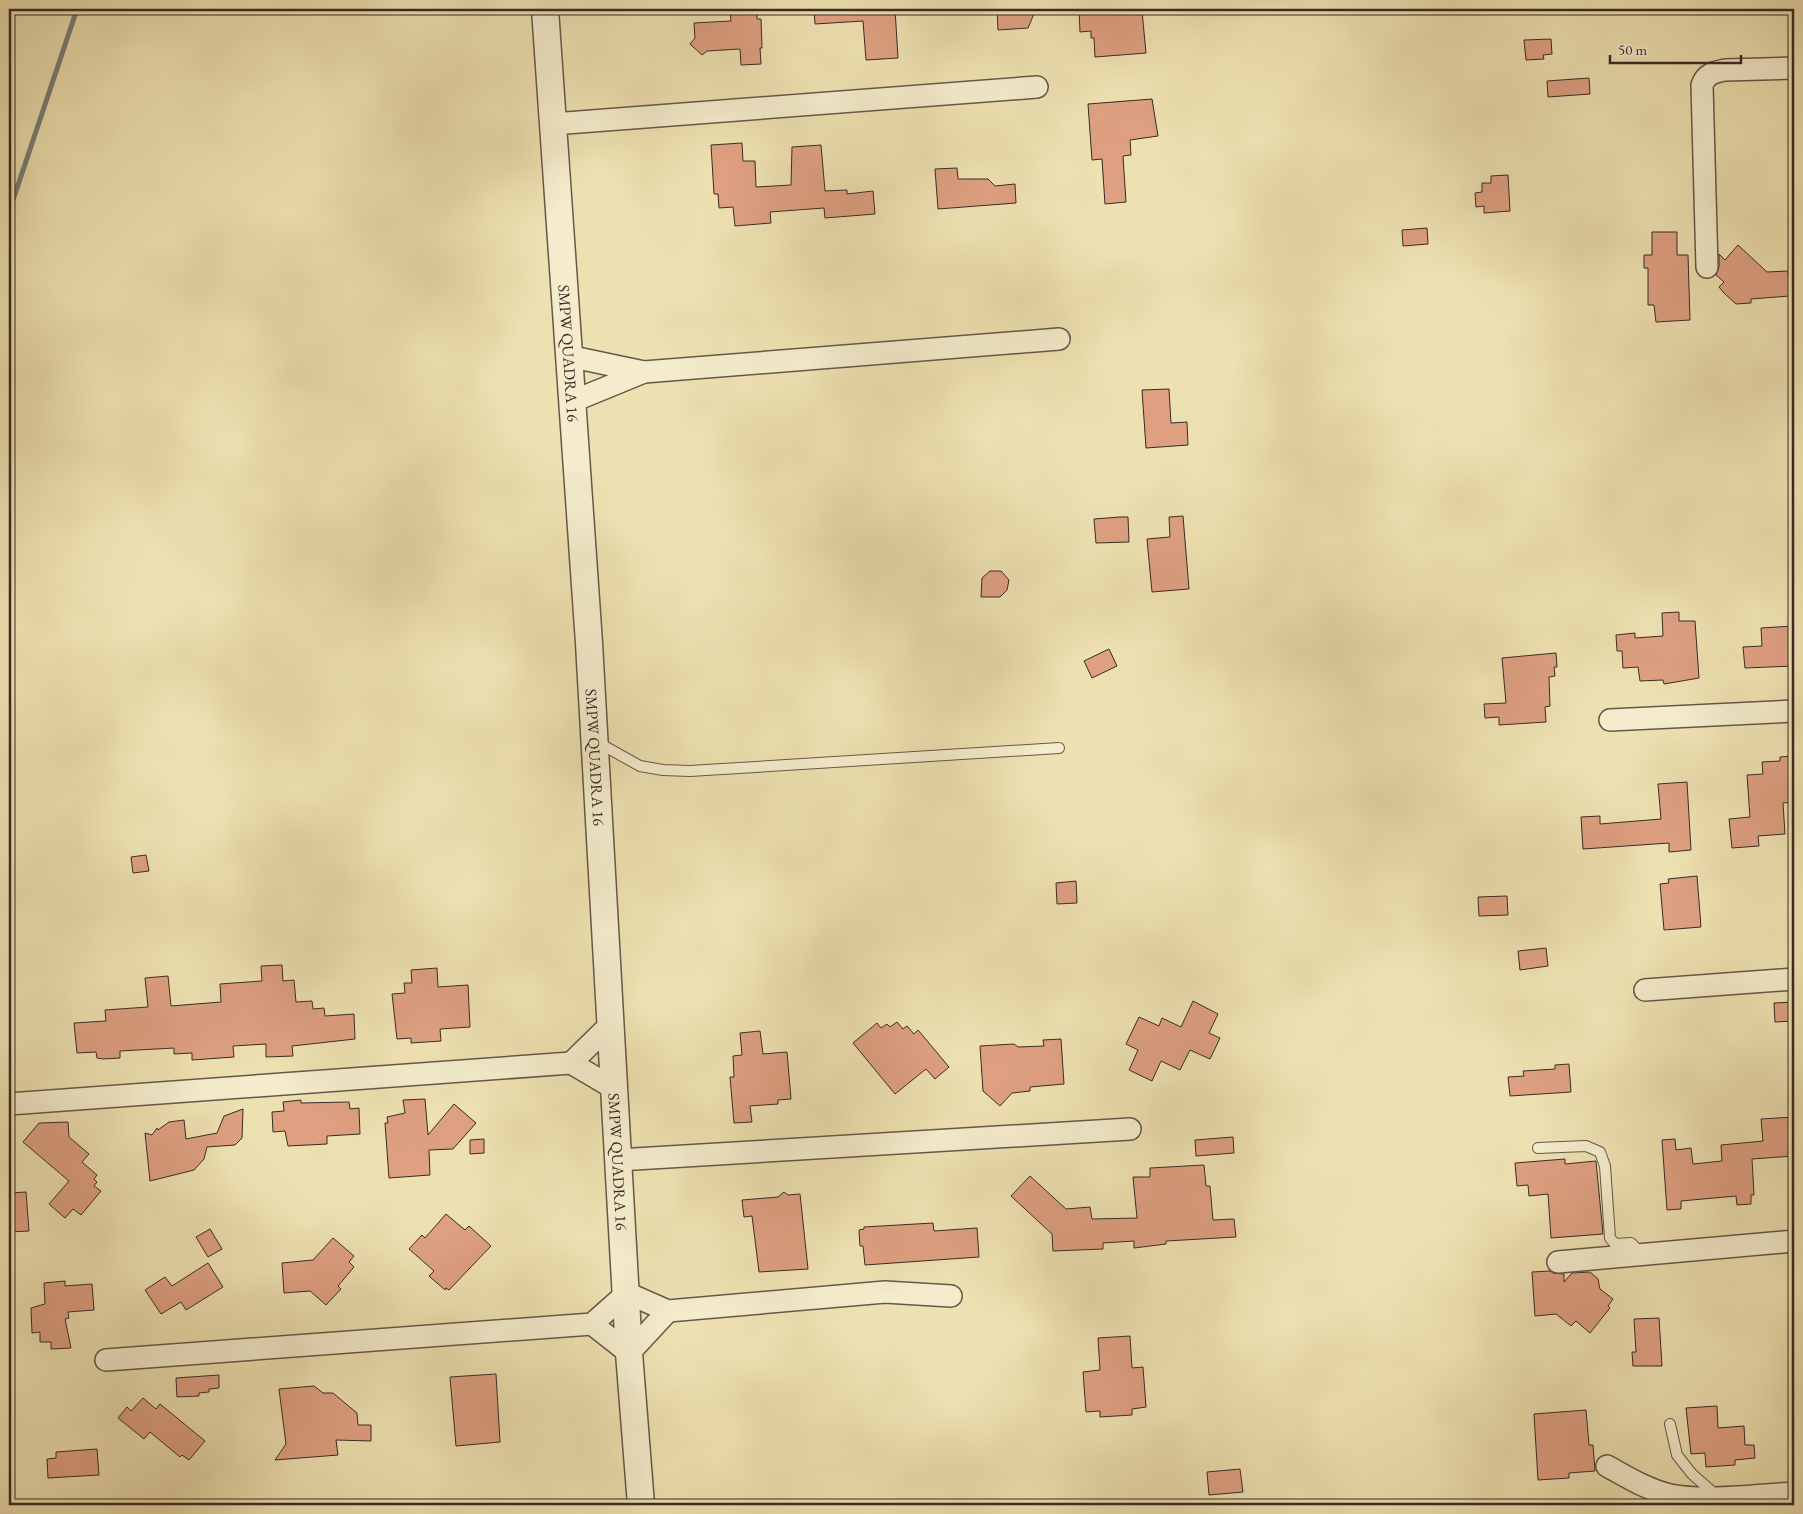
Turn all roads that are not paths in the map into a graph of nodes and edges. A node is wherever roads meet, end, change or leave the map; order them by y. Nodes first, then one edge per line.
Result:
1 (545, 9) edge
2 (1794, 68) edge
3 (1037, 87) dead end
4 (553, 124) junction
5 (1706, 267) dead end
6 (1059, 340) dead end
7 (568, 356) junction
8 (644, 372) junction
9 (572, 402) junction
10 (1794, 711) edge
11 (1610, 720) dead end
12 (594, 740) junction
13 (1059, 748) dead end
14 (1794, 979) edge
15 (1645, 990) dead end
16 (611, 1024) junction
17 (571, 1063) junction
18 (614, 1089) junction
19 (9, 1104) edge
20 (1130, 1129) dead end
21 (1538, 1148) dead end
22 (618, 1160) junction
23 (1794, 1242) edge
24 (1639, 1254) junction
25 (1558, 1262) dead end
26 (627, 1293) junction
27 (952, 1296) dead end
28 (668, 1311) junction
29 (592, 1324) junction
30 (629, 1353) junction
31 (106, 1360) dead end
32 (1670, 1424) dead end
33 (1607, 1466) dead end
34 (1794, 1493) edge
35 (1717, 1497) junction
36 (641, 1505) edge

1 - 4 street, SMPW QUADRA 16
2 - 5 street
3 - 4 street
4 - 7 street, SMPW QUADRA 16
6 - 8 street
7 - 8 street
7 - 9 street, SMPW QUADRA 16
8 - 9 street
9 - 12 street, SMPW QUADRA 16
10 - 11 street
12 - 13 lane
12 - 16 street, SMPW QUADRA 16
14 - 15 street
16 - 17 street
16 - 18 street, SMPW QUADRA 16
17 - 18 street
17 - 19 street
18 - 22 street, SMPW QUADRA 16
20 - 22 street
21 - 24 lane
22 - 26 street, SMPW QUADRA 16
23 - 24 street
24 - 25 street
26 - 28 street
26 - 29 street
26 - 30 street, SMPW QUADRA 16
27 - 28 street
28 - 30 street
29 - 30 street
29 - 31 street
30 - 36 street, SMPW QUADRA 16
32 - 35 lane
33 - 35 street
34 - 35 street

